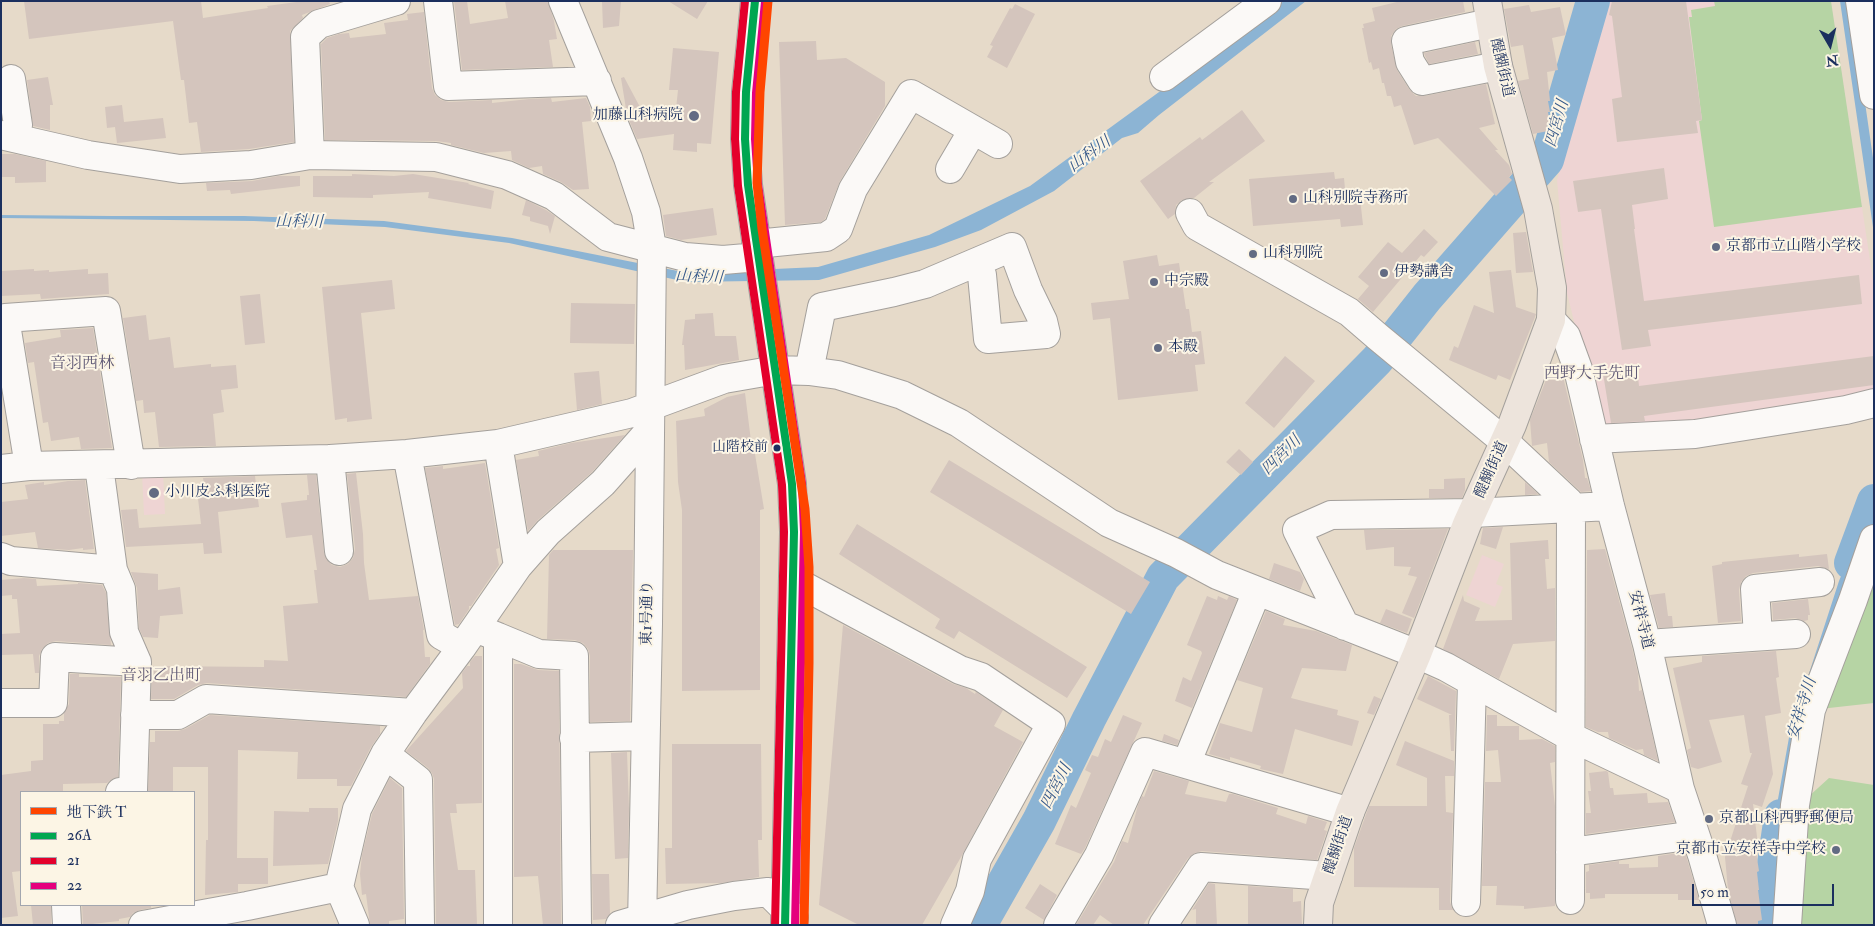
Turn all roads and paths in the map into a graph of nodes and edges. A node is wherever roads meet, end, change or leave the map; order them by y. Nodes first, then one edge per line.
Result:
1 (396, 1) edge
2 (438, 1) edge
3 (562, 1) edge
4 (755, 1) edge
5 (1267, 1) edge
6 (1860, 1) edge
7 (1489, 12) edge
8 (1498, 66) junction
9 (1164, 77) dead end
10 (11, 79) dead end
11 (597, 82) junction
12 (1874, 95) edge
13 (973, 130) junction
14 (8, 136) edge
15 (998, 144) dead end
16 (310, 155) junction
17 (950, 169) dead end
18 (1190, 213) dead end
19 (652, 252) junction
20 (758, 255) junction
21 (977, 262) junction
22 (1551, 320) junction
23 (776, 370) junction
24 (809, 371) junction
25 (1874, 403) edge
26 (649, 418) junction
27 (1594, 439) junction
28 (1504, 442) junction
29 (498, 444) junction
30 (407, 454) junction
31 (330, 459) junction
32 (131, 465) junction
33 (29, 466) junction
34 (99, 466) junction
35 (1, 469) edge
36 (1610, 506) junction
37 (1571, 507) junction
38 (1472, 513) junction
39 (1874, 539) edge
40 (339, 551) dead end
41 (1, 557) edge
42 (518, 566) junction
43 (113, 570) junction
44 (793, 580) junction
45 (1820, 582) dead end
46 (1257, 591) junction
47 (1345, 626) junction
48 (1796, 634) dead end
49 (1758, 636) junction
50 (478, 637) junction
51 (1647, 644) junction
52 (1417, 654) junction
53 (137, 662) junction
54 (1472, 682) junction
55 (1, 703) edge
56 (413, 713) junction
57 (135, 715) junction
58 (645, 736) junction
59 (1569, 736) junction
60 (574, 738) junction
61 (385, 754) junction
62 (1186, 764) junction
63 (1680, 789) junction
64 (133, 791) edge
65 (1350, 812) junction
66 (1695, 835) junction
67 (1570, 852) junction
68 (1328, 876) junction
69 (339, 887) junction
70 (1570, 900) dead end
71 (1466, 902) dead end
72 (66, 906) edge
73 (790, 920) edge
74 (635, 922) edge
75 (67, 925) edge
76 (143, 925) edge
77 (355, 925) edge
78 (420, 925) edge
79 (498, 925) edge
80 (577, 925) edge
81 (956, 925) edge
82 (1058, 925) edge
83 (1163, 925) edge
84 (1318, 925) edge
85 (1722, 925) edge
86 (1787, 925) edge

1 - 16 street
2 - 11 street
3 - 11 street, 東1号通り
4 - 20 street
5 - 9 street
6 - 12 street
7 - 8 main road, 醍醐街道
7 - 8 street
8 - 22 main road, 醍醐街道
10 - 14 street
11 - 19 street, 東1号通り
13 - 15 street
13 - 17 street
13 - 20 street
14 - 16 street
16 - 19 street
18 - 28 street
19 - 20 street
19 - 26 street, 東1号通り
20 - 23 street
21 - 21 street
21 - 24 street
22 - 27 street, 安祥寺道
22 - 28 main road, 醍醐街道
23 - 24 street
23 - 26 street
23 - 44 street
24 - 46 street
25 - 27 street
26 - 29 street
26 - 42 street
26 - 58 street, 東1号通り
27 - 36 street, 安祥寺道
28 - 37 street
28 - 38 main road, 醍醐街道
29 - 30 street
29 - 42 street
30 - 31 street
30 - 50 street
31 - 32 street
31 - 40 street
32 - 33 street
32 - 34 street
33 - 34 street
33 - 35 street
34 - 43 street
36 - 37 street
36 - 51 street, 安祥寺道
37 - 38 street
37 - 59 street
38 - 47 street
38 - 52 main road, 醍醐街道
39 - 86 street
41 - 43 street
42 - 50 street
43 - 53 street
44 - 73 street
44 - 81 street
45 - 49 street
46 - 47 street
46 - 62 street
47 - 52 street
48 - 49 street
49 - 51 street
50 - 56 street
50 - 60 street
50 - 79 street
51 - 63 street, 安祥寺道
52 - 54 street
52 - 65 main road, 醍醐街道
53 - 55 street
53 - 57 street
54 - 59 street
54 - 71 street
56 - 57 street
56 - 61 street
57 - 64 street
58 - 60 street
58 - 74 street, 東1号通り
59 - 63 street
59 - 67 street
60 - 80 street
61 - 69 street
61 - 78 street
62 - 65 street
62 - 82 street
63 - 66 street, 安祥寺道
65 - 68 main road, 醍醐街道
66 - 67 street
66 - 85 street, 安祥寺道
67 - 70 street
68 - 83 street
68 - 84 main road, 醍醐街道
69 - 76 street
69 - 77 street
72 - 75 street
73 - 74 street

